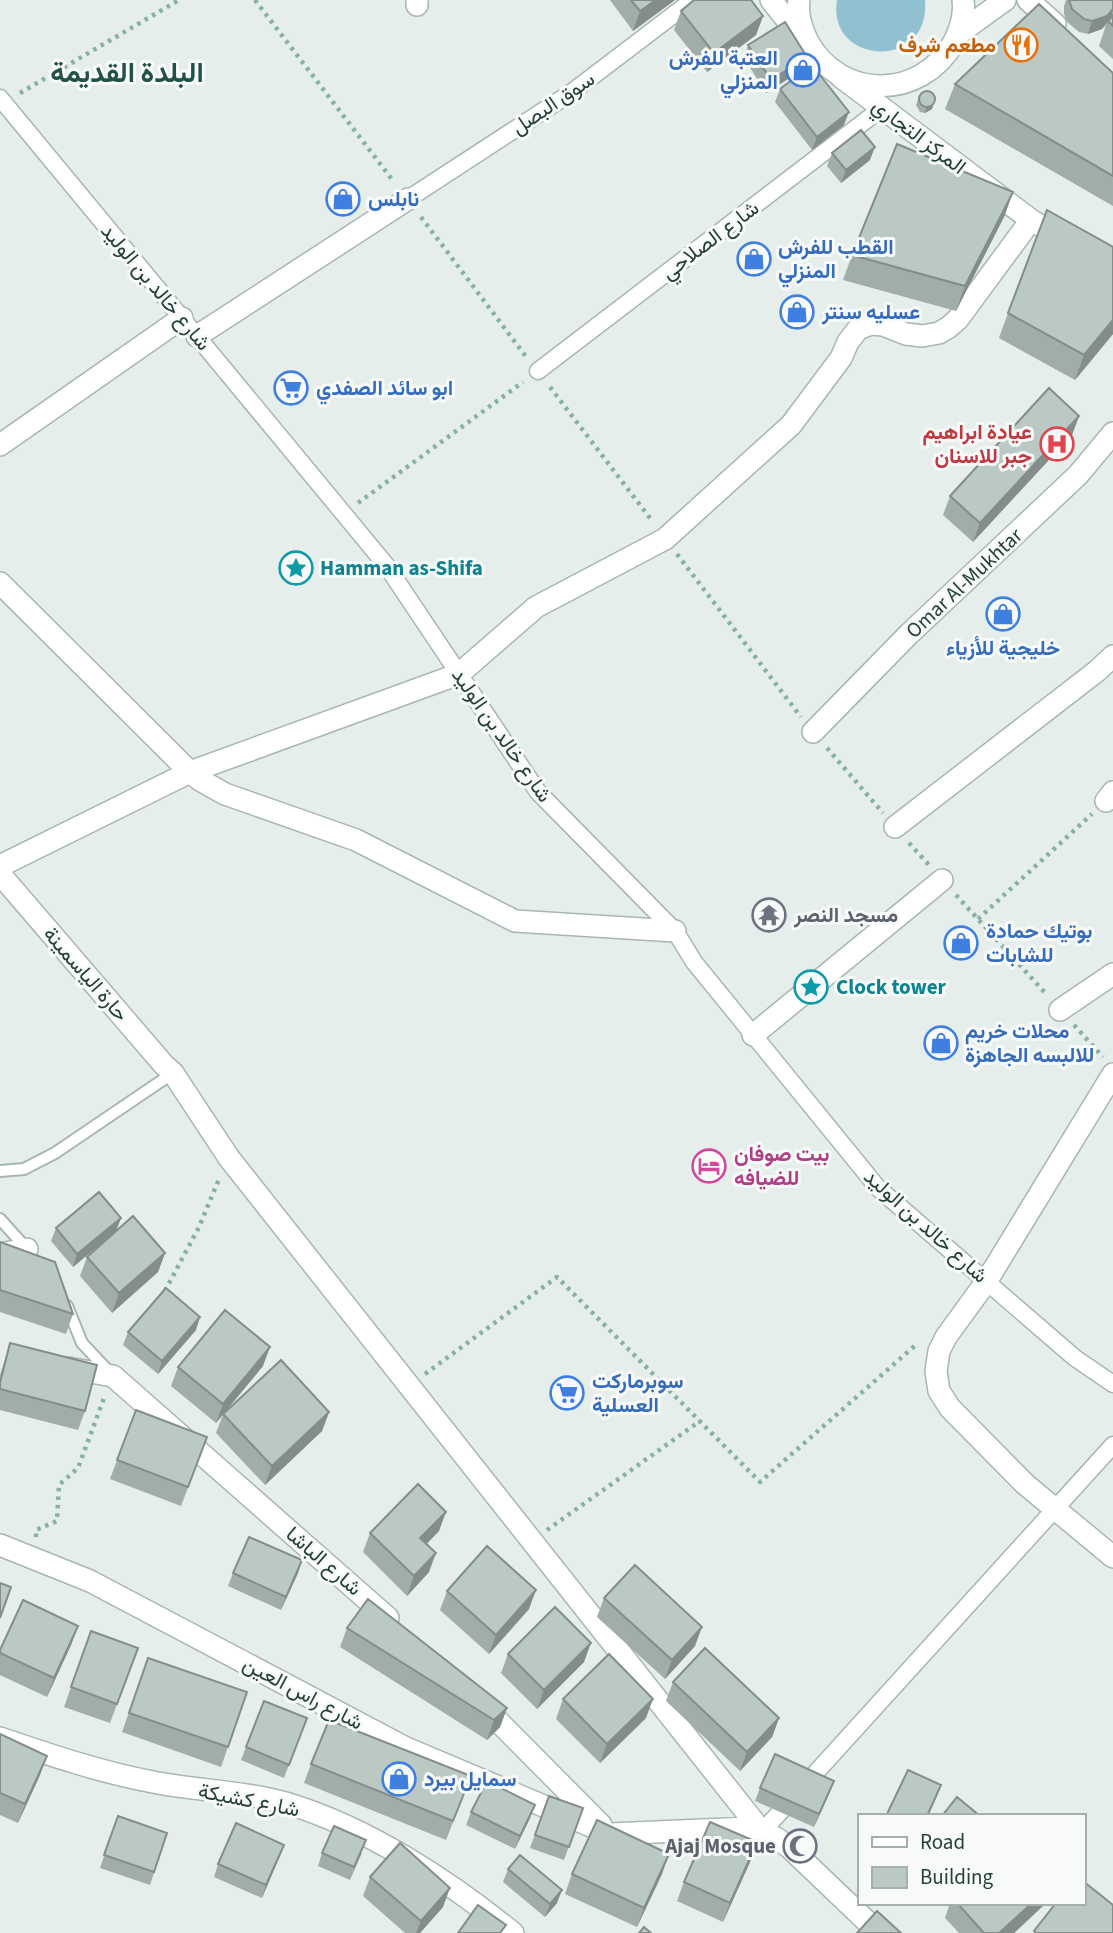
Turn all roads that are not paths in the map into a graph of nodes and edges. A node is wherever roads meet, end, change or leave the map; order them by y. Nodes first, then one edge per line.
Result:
1 (692, 0) edge
2 (771, 0) edge
3 (799, 0) edge
4 (963, 0) edge
5 (1004, 0) edge
6 (1028, 0) edge
7 (958, 34) junction
8 (1066, 34) edge
9 (816, 55) junction
10 (834, 72) junction
11 (2, 100) edge
12 (882, 108) junction
13 (408, 199) joint
14 (1031, 220) junction
15 (1066, 238) edge
16 (182, 318) junction
17 (197, 337) junction
18 (538, 371) road end
19 (1113, 433) edge
20 (0, 445) edge
21 (0, 583) edge
22 (1113, 656) edge
23 (459, 674) junction
24 (813, 732) dead end
25 (190, 772) junction
26 (895, 827) dead end
27 (0, 866) edge
28 (0, 874) edge
29 (942, 880) dead end
30 (675, 931) junction
31 (1113, 974) edge
32 (1060, 1010) dead end
33 (753, 1035) junction
34 (173, 1073) junction
35 (1113, 1074) edge
36 (0, 1171) edge
37 (0, 1219) edge
38 (31, 1253) joint
39 (0, 1254) edge
40 (986, 1282) junction
41 (62, 1292) edge
42 (50, 1365) edge
43 (113, 1376) junction
44 (1113, 1384) edge
45 (1113, 1445) edge
46 (1055, 1509) junction
47 (0, 1545) edge
48 (1113, 1557) edge
49 (403, 1630) edge
50 (463, 1687) edge
51 (0, 1738) edge
52 (762, 1832) junction
53 (610, 1833) junction
54 (513, 1933) edge
55 (879, 1933) edge

1 - 13 street, سوق البصل
2 - 9 street
3 - 9 street
4 - 7 street
5 - 7 street
6 - 8 street
7 - 10 street
9 - 10 street, المركز التجاري
10 - 12 street, المركز التجاري
11 - 16 street, شارع خالد بن الوليد
12 - 14 street, المركز التجاري
12 - 18 street, شارع الصلاحي
13 - 17 street
14 - 15 street, المركز التجاري
14 - 23 street
16 - 17 street, شارع خالد بن الوليد
16 - 20 street
17 - 23 street, شارع خالد بن الوليد
19 - 24 street, Omar Al-Mukhtar
21 - 25 street
22 - 26 street
23 - 25 street
23 - 30 street, شارع خالد بن الوليد
25 - 27 street
25 - 30 street
28 - 34 street, حارة الياسمينة
29 - 33 street
30 - 33 street, شارع خالد بن الوليد
31 - 32 street
33 - 40 street, شارع خالد بن الوليد
34 - 36 lane
34 - 52 street, حارة الياسمينة
35 - 40 street
37 - 38 lane
38 - 39 street
40 - 44 street, شارع خالد بن الوليد
40 - 46 street
41 - 43 lane
42 - 43 street
43 - 49 street, شارع الباشا
45 - 46 street
46 - 48 street
46 - 52 street
47 - 53 street, شارع راس العين
50 - 53 street
51 - 54 street, شارع كشيكة
52 - 53 street
52 - 55 street

